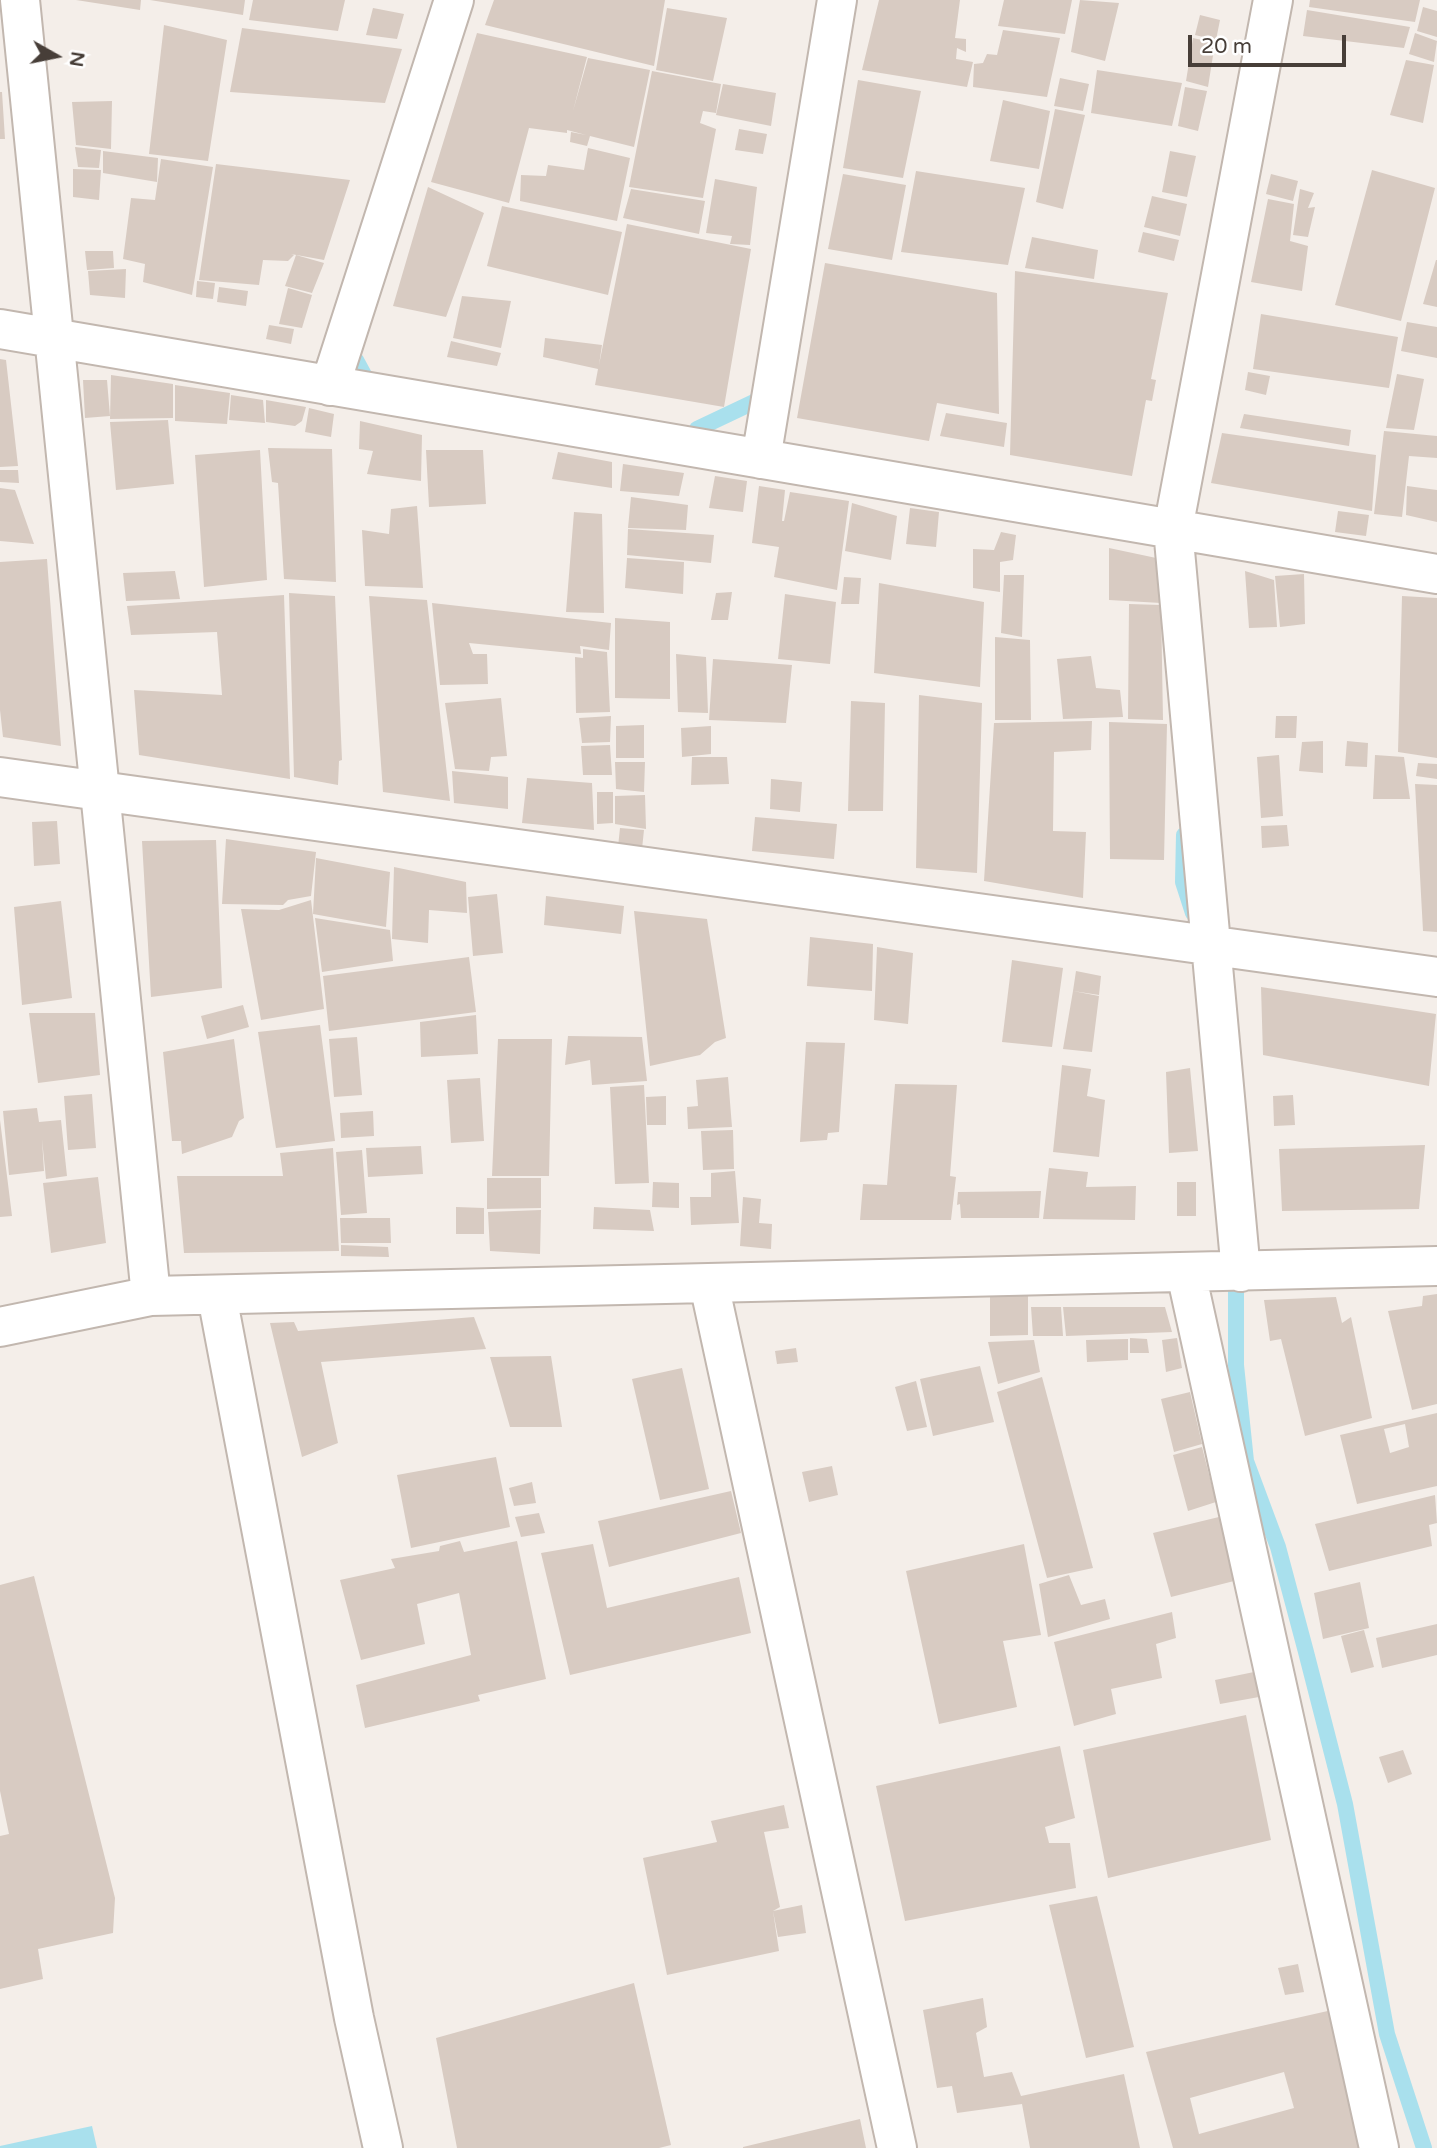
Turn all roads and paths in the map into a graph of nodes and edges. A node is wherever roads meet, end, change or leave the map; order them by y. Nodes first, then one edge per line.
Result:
1 (20, 0) edge
2 (454, 0) edge
3 (837, 0) edge
4 (1273, 0) edge
5 (0, 329) edge
6 (54, 338) junction
7 (330, 386) junction
8 (761, 459) junction
9 (1173, 529) junction
10 (1437, 574) edge
11 (0, 777) edge
12 (100, 790) junction
13 (1211, 946) junction
14 (1437, 977) edge
15 (1437, 1266) edge
16 (1241, 1272) junction
17 (1186, 1273) junction
18 (709, 1284) junction
19 (151, 1296) junction
20 (217, 1297) junction
21 (0, 1327) edge
22 (383, 2148) edge
23 (897, 2148) edge
24 (1379, 2148) edge

1 - 6 street
2 - 7 street
3 - 8 street
4 - 9 street
5 - 6 street
6 - 7 street
6 - 12 street
7 - 8 street
8 - 9 street
9 - 10 street
9 - 13 street
11 - 12 street
12 - 13 street
12 - 19 street
13 - 14 street
13 - 16 street
15 - 16 street
16 - 17 street
17 - 18 street
17 - 24 street
18 - 20 street
18 - 23 street
19 - 20 street
19 - 21 street
20 - 22 street

